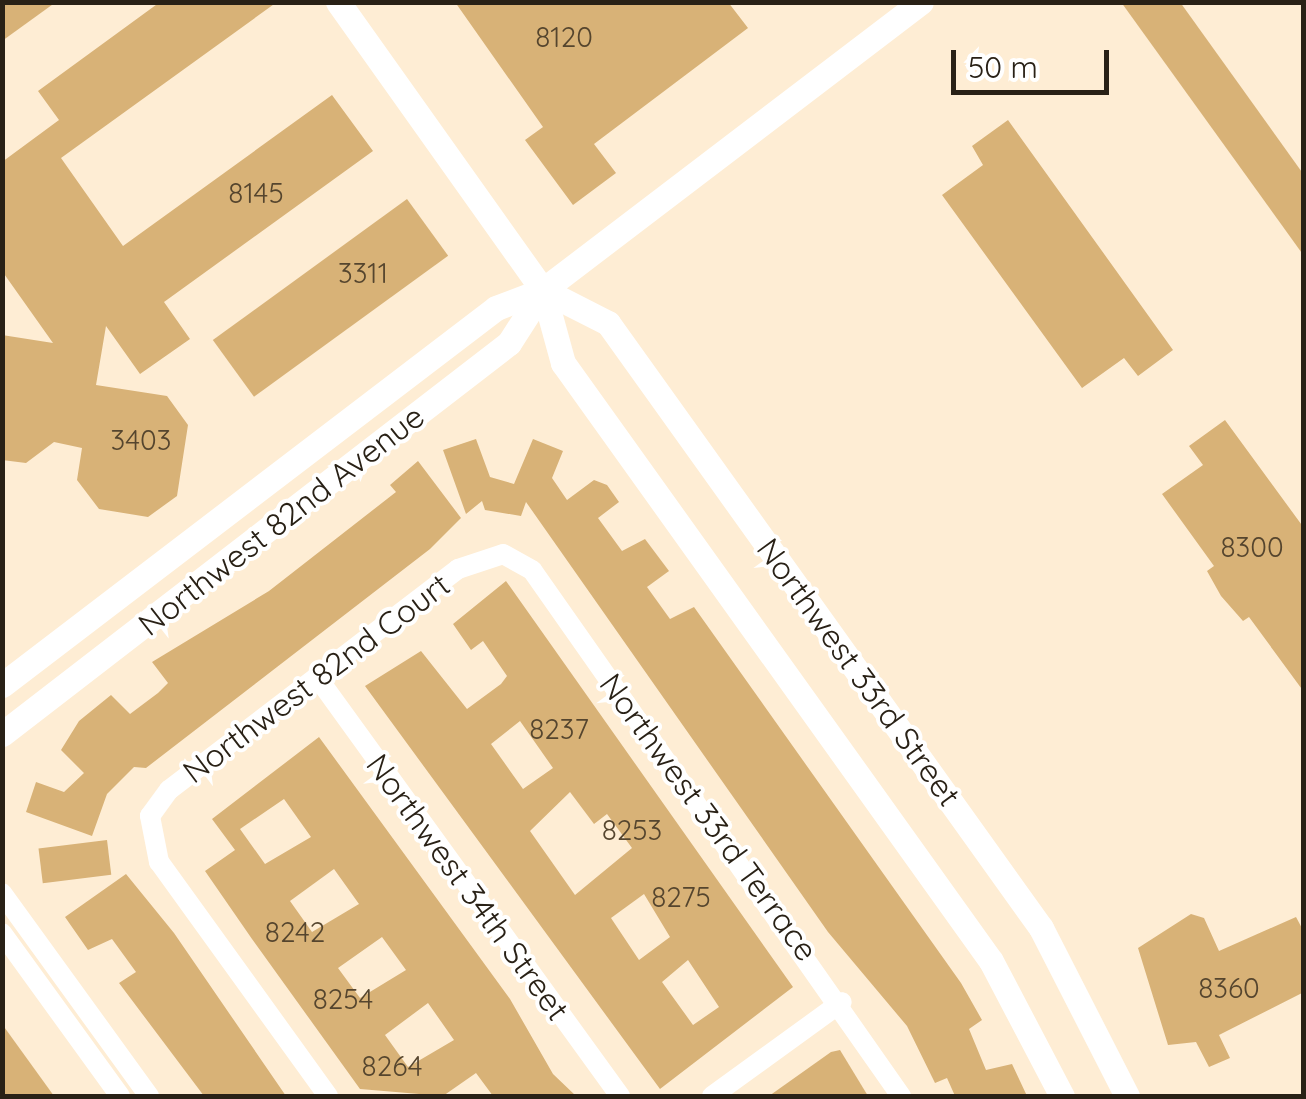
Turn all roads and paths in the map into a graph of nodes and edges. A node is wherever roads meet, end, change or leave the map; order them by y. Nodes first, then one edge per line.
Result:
1 (338, 2) edge
2 (921, 2) edge
3 (542, 290) junction
4 (250, 495) junction
5 (502, 554) joint
6 (222, 566) junction
7 (317, 677) junction
8 (2, 685) edge
9 (2, 734) edge
10 (2, 893) edge
11 (2, 933) edge
12 (842, 1002) junction
13 (100, 1028) junction
14 (80, 1042) junction
15 (120, 1096) edge
16 (149, 1096) edge
17 (328, 1096) edge
18 (620, 1096) edge
19 (712, 1096) edge
20 (901, 1096) edge
21 (1062, 1096) edge
22 (1127, 1096) edge

1 - 3 street, Northwest 33rd Street
2 - 3 street, Northwest 82nd Avenue
3 - 4 street, Northwest 82nd Avenue
3 - 6 street, Northwest 82nd Avenue
3 - 21 street, Northwest 33rd Street
3 - 22 street, Northwest 33rd Street
4 - 6 street
4 - 8 street, Northwest 82nd Avenue
5 - 7 street, Northwest 82nd Court
5 - 12 street, Northwest 33rd Terrace
6 - 9 street, Northwest 82nd Avenue
7 - 17 street, Northwest 82nd Court
7 - 18 street, Northwest 34th Street
10 - 13 street
11 - 14 street
12 - 19 street
12 - 20 street, Northwest 33rd Terrace
13 - 14 street
13 - 16 street
14 - 15 street

